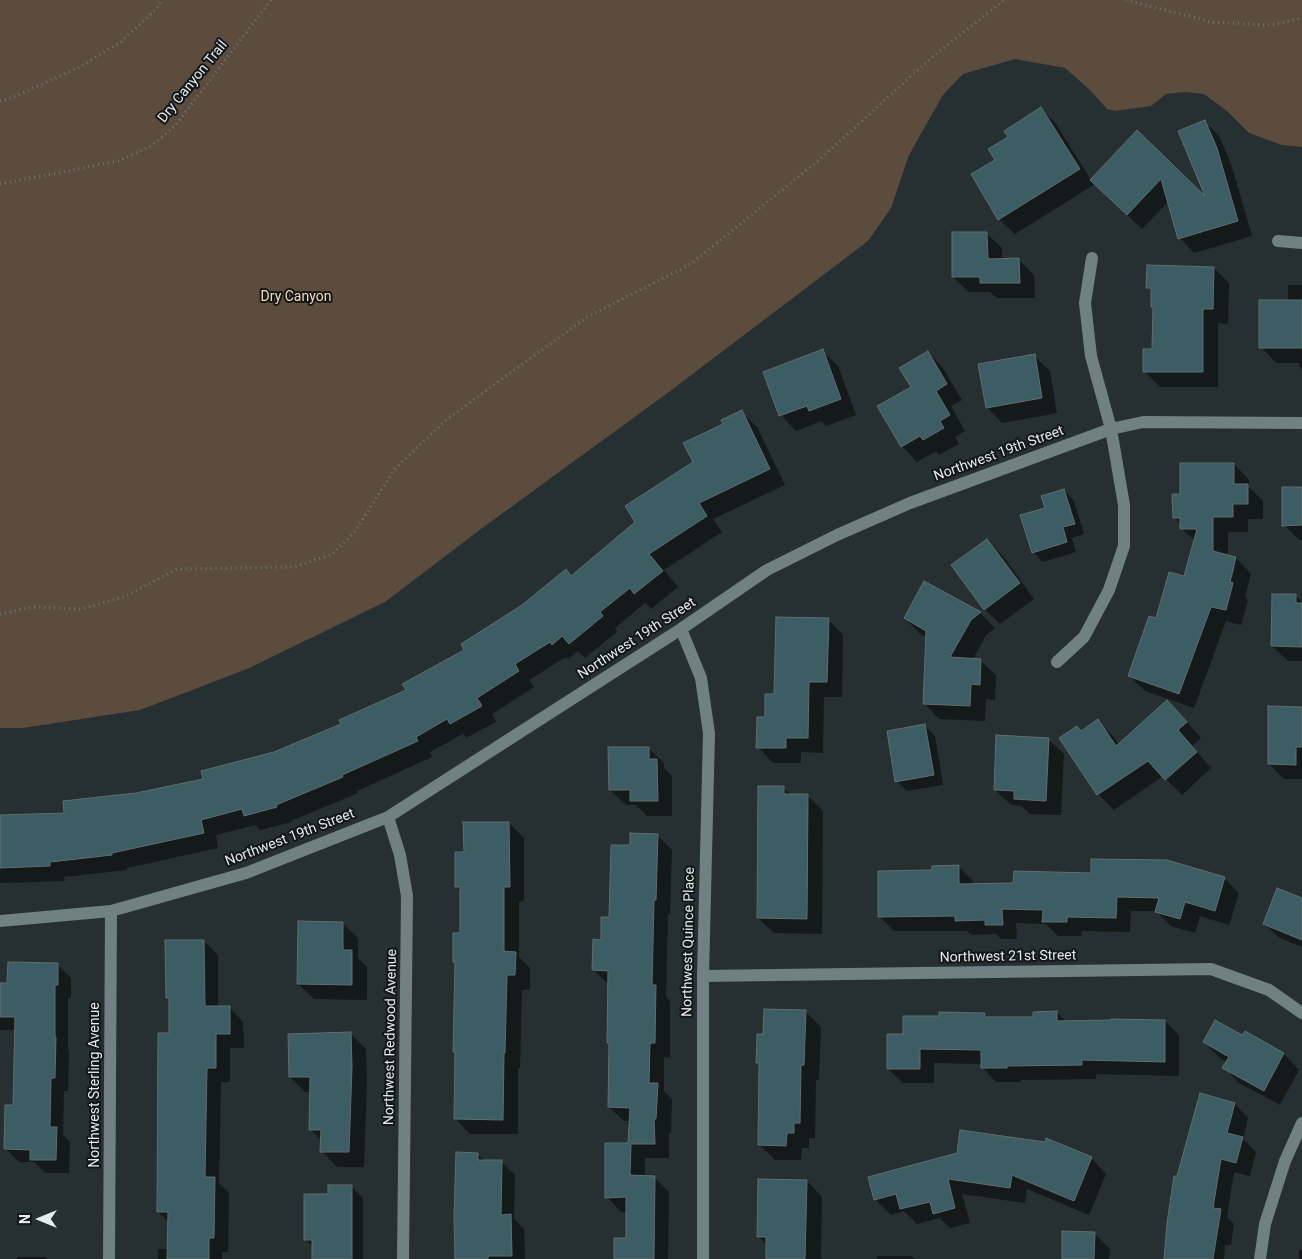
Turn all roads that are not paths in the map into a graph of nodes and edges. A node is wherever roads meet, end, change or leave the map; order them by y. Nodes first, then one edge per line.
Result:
1 (1278, 242) dead end
2 (1302, 243) edge
3 (1092, 258) dead end
4 (1302, 423) edge
5 (1111, 429) junction
6 (681, 629) junction
7 (1057, 662) dead end
8 (388, 817) junction
9 (111, 911) junction
10 (0, 922) edge
11 (703, 976) junction
12 (1302, 1012) edge
13 (1302, 1123) edge
14 (109, 1259) edge
15 (403, 1259) edge
16 (703, 1259) edge
17 (1260, 1259) edge

1 - 2 street
3 - 5 street
4 - 5 street, Northwest 19th Street
5 - 6 street, Northwest 19th Street
5 - 7 street
6 - 8 street, Northwest 19th Street
6 - 11 street, Northwest Quince Place
8 - 9 street, Northwest 19th Street
8 - 15 street, Northwest Redwood Avenue
9 - 10 street, Northwest 19th Street
9 - 14 street, Northwest Sterling Avenue
11 - 12 street, Northwest 21st Street
11 - 16 street, Northwest Quince Place
13 - 17 street

